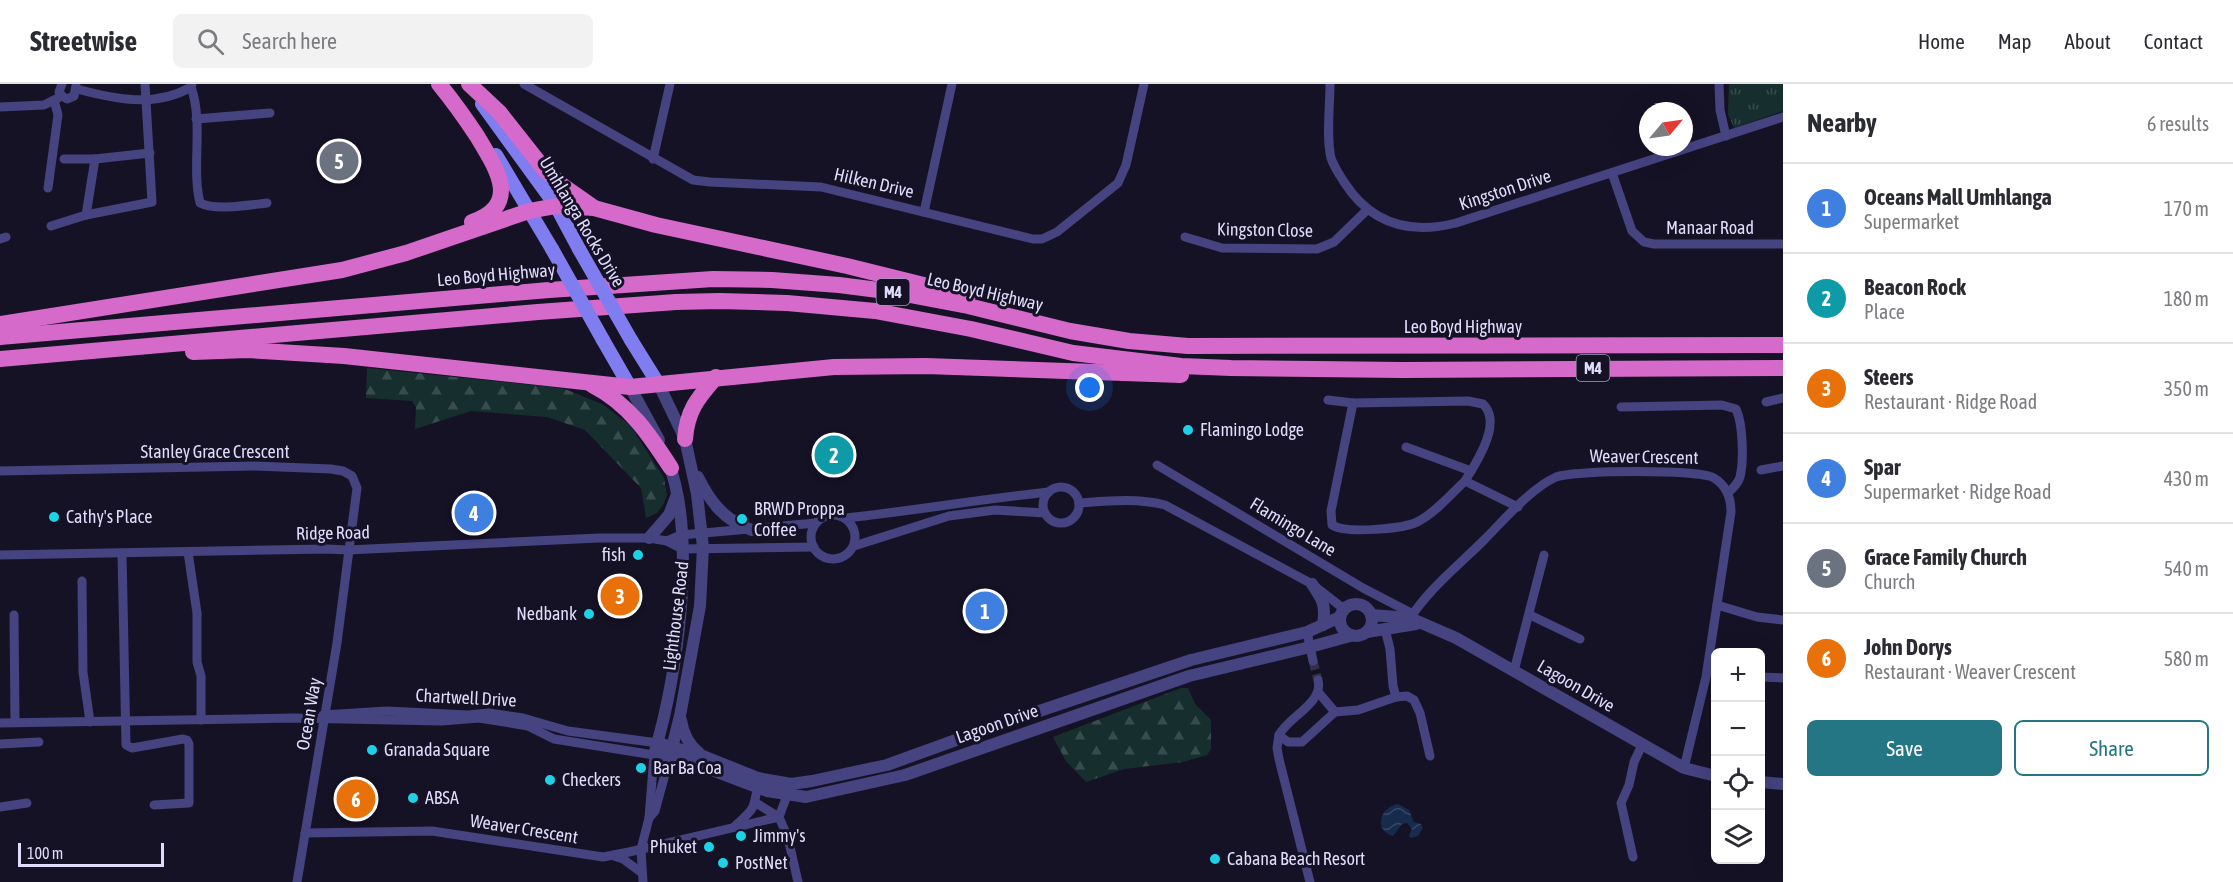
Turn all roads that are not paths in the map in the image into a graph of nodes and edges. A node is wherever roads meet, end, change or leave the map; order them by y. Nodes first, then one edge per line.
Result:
1 (62, 84) edge
2 (145, 84) edge
3 (441, 84) edge
4 (468, 84) edge
5 (524, 84) edge
6 (670, 84) edge
7 (952, 84) edge
8 (1144, 84) edge
9 (1330, 84) edge
10 (1719, 84) edge
11 (191, 86) edge
12 (76, 87) edge
13 (58, 98) junction
14 (146, 99) junction
15 (0, 107) edge
16 (270, 113) dead end
17 (1783, 117) edge
18 (196, 119) junction
19 (1726, 136) junction
20 (150, 153) junction
21 (64, 159) dead end
22 (95, 159) junction
23 (653, 159) junction
24 (1612, 173) junction
25 (48, 188) dead end
26 (267, 203) dead end
27 (556, 206) junction
28 (594, 208) junction
29 (1367, 210) junction
30 (529, 211) junction
31 (924, 212) junction
32 (86, 215) junction
33 (51, 226) dead end
34 (1185, 237) dead end
35 (1783, 244) edge
36 (342, 270) junction
37 (0, 324) edge
38 (0, 337) edge
39 (1783, 345) edge
40 (1255, 347) junction
41 (0, 360) edge
42 (1783, 368) edge
43 (1403, 370) junction
44 (716, 377) junction
45 (586, 382) junction
46 (659, 385) junction
47 (630, 387) junction
48 (1783, 398) edge
49 (1328, 400) dead end
50 (1766, 402) dead end
51 (1353, 403) junction
52 (1621, 407) dead end
53 (685, 439) junction
54 (1406, 447) dead end
55 (690, 463) junction
56 (1157, 465) dead end
57 (1783, 466) edge
58 (671, 468) junction
59 (1761, 470) dead end
60 (0, 471) edge
61 (1471, 471) junction
62 (1465, 481) junction
63 (677, 491) junction
64 (1049, 492) junction
65 (1728, 493) junction
66 (1079, 502) junction
67 (1518, 507) junction
68 (1045, 513) junction
69 (845, 518) junction
70 (816, 523) junction
71 (752, 530) junction
72 (701, 533) junction
73 (681, 535) junction
74 (649, 538) junction
75 (667, 541) junction
76 (854, 546) junction
77 (814, 547) junction
78 (703, 548) junction
79 (682, 549) junction
80 (348, 550) junction
81 (188, 552) junction
82 (122, 553) junction
83 (0, 555) edge
84 (1544, 555) dead end
85 (82, 581) dead end
86 (1312, 584) junction
87 (1717, 605) junction
88 (1342, 613) junction
89 (14, 615) dead end
90 (1371, 615) junction
91 (1530, 615) junction
92 (1412, 620) junction
93 (1783, 620) edge
94 (1323, 625) junction
95 (1385, 629) junction
96 (1307, 632) junction
97 (1367, 632) junction
98 (1350, 636) junction
99 (1580, 639) dead end
100 (1274, 640) junction
101 (1310, 647) junction
102 (1713, 648) edge
103 (1278, 655) junction
104 (1313, 661) tunnel mouth
105 (1514, 671) junction
106 (1711, 677) edge
107 (1765, 677) edge
108 (1783, 678) edge
109 (1318, 680) tunnel mouth
110 (1318, 692) junction
111 (1396, 697) junction
112 (1335, 712) junction
113 (680, 716) junction
114 (325, 717) junction
115 (201, 720) junction
116 (124, 721) junction
117 (15, 722) junction
118 (90, 722) junction
119 (0, 723) edge
120 (993, 727) junction
121 (1279, 735) junction
122 (39, 742) dead end
123 (998, 743) junction
124 (0, 744) edge
125 (1642, 745) junction
126 (656, 749) junction
127 (933, 749) junction
128 (672, 751) junction
129 (703, 756) junction
130 (1430, 756) dead end
131 (939, 763) junction
132 (1684, 768) junction
133 (850, 772) junction
134 (1711, 775) edge
135 (1765, 782) edge
136 (758, 783) junction
137 (1783, 784) edge
138 (854, 787) junction
139 (790, 790) junction
140 (27, 803) dead end
141 (756, 804) junction
142 (154, 805) dead end
143 (0, 807) edge
144 (779, 817) junction
145 (649, 818) junction
146 (735, 826) junction
147 (305, 832) junction
148 (641, 849) junction
149 (613, 855) junction
150 (1633, 857) dead end
151 (642, 879) edge
152 (297, 882) edge
153 (798, 882) edge
154 (1310, 882) edge

1 - 13 street
2 - 14 street
3 - 30 main road
3 - 36 highway
4 - 27 main road, Umhlanga Rocks Drive
4 - 28 highway
5 - 23 street, Hilken Drive
6 - 23 street
7 - 31 street
8 - 31 street, Hilken Drive
9 - 29 street, Kingston Drive
10 - 19 street
11 - 14 street
11 - 18 street
12 - 13 street
12 - 14 street
13 - 15 street
13 - 25 street
14 - 20 street
16 - 18 street
17 - 19 street, Kingston Drive
18 - 26 street
19 - 24 street, Kingston Drive
20 - 22 street
20 - 32 street
21 - 22 street
22 - 32 street
23 - 31 street, Hilken Drive
24 - 29 street, Kingston Drive
24 - 35 street, Manaar Road
27 - 28 highway
27 - 30 highway
27 - 46 main road, Umhlanga Rocks Drive, bridge
28 - 40 highway
29 - 34 street, Kingston Close
30 - 36 highway
30 - 47 main road, bridge
32 - 33 street
36 - 37 highway
38 - 40 highway, Leo Boyd Highway / M4
39 - 40 highway, Leo Boyd Highway / M4
41 - 43 highway, M4
41 - 45 highway
42 - 43 highway, M4
43 - 44 highway
44 - 46 highway
44 - 53 highway
45 - 47 highway
45 - 58 highway
46 - 47 highway
46 - 53 street, Lighthouse Road
47 - 58 street, Lighthouse Road
48 - 50 street
49 - 51 street
51 - 61 street
51 - 62 street
52 - 65 street
53 - 55 street, Lighthouse Road
54 - 61 street
55 - 71 street
55 - 72 street, Lighthouse Road
56 - 92 street, Flamingo Lane
57 - 59 street
58 - 63 street, Lighthouse Road
60 - 80 street, Stanley Grace Crescent
61 - 62 street
62 - 67 street
63 - 73 street, Lighthouse Road
63 - 74 street
64 - 66 street
64 - 68 street
64 - 69 street
65 - 67 street, Weaver Crescent
65 - 87 street
66 - 68 street
66 - 86 street
67 - 92 street, Weaver Crescent
68 - 76 street
69 - 70 street
69 - 76 street
70 - 71 street
70 - 77 street
71 - 72 street
72 - 73 street
72 - 78 street, Lighthouse Road
73 - 75 street
73 - 79 street, Lighthouse Road
74 - 75 street, Ridge Road
74 - 80 street, Ridge Road
75 - 79 street
76 - 77 street
77 - 78 street
78 - 79 street
78 - 113 street, Lighthouse Road
79 - 126 street, Lighthouse Road
80 - 81 street, Ridge Road
80 - 114 street, Ocean Way
81 - 82 street, Ridge Road
81 - 115 street
82 - 83 street, Ridge Road
82 - 116 street
84 - 91 street
85 - 118 street
86 - 88 street
86 - 94 street
87 - 93 street
87 - 102 street
88 - 90 street
88 - 94 street, Lagoon Drive
88 - 98 street
89 - 117 street
90 - 92 street, Lagoon Drive
90 - 97 street
91 - 99 street
91 - 105 street
92 - 95 street
92 - 105 street, Lagoon Drive
94 - 96 street, Lagoon Drive
95 - 97 street
95 - 111 street
96 - 100 street, Lagoon Drive
96 - 101 street
97 - 98 street
98 - 101 street, Lagoon Drive
100 - 103 street
100 - 120 street, Lagoon Drive
101 - 103 street, Lagoon Drive
101 - 104 street
103 - 123 street, Lagoon Drive
105 - 125 street, Lagoon Drive
106 - 132 street
107 - 108 street
109 - 110 street
110 - 112 street
110 - 121 street
111 - 112 street
111 - 130 street
112 - 121 street
113 - 128 street, Lighthouse Road
113 - 129 street
114 - 115 street, Chartwell Drive
114 - 126 street, Chartwell Drive
114 - 147 street, Ocean Way
115 - 116 street, Chartwell Drive
116 - 118 street, Chartwell Drive
116 - 142 street
117 - 118 street, Chartwell Drive
117 - 119 street, Chartwell Drive
120 - 123 street
120 - 127 street, Lagoon Drive
121 - 154 street
122 - 124 street
123 - 131 street, Lagoon Drive
125 - 132 street, Lagoon Drive
125 - 150 street
126 - 128 street, Lagoon Drive
126 - 145 street, Lighthouse Road
127 - 131 street
127 - 133 street, Lagoon Drive
128 - 129 street, Lagoon Drive
128 - 136 street, Lagoon Drive
128 - 145 street, Lighthouse Road
129 - 136 street, Lagoon Drive
131 - 138 street, Lagoon Drive
132 - 134 street, Lagoon Drive
133 - 138 street
133 - 139 street, Lagoon Drive
135 - 137 street
136 - 139 street, Lagoon Drive
136 - 141 street
138 - 139 street, Lagoon Drive
139 - 144 street
140 - 143 street
141 - 144 street
141 - 146 street
144 - 146 street, Weaver Crescent
144 - 153 street
145 - 148 street, Lighthouse Road
146 - 148 street, Weaver Crescent
147 - 149 street, Weaver Crescent
147 - 152 street, Ocean Way
148 - 149 street, Weaver Crescent
148 - 151 street, Lighthouse Road
149 - 151 street

